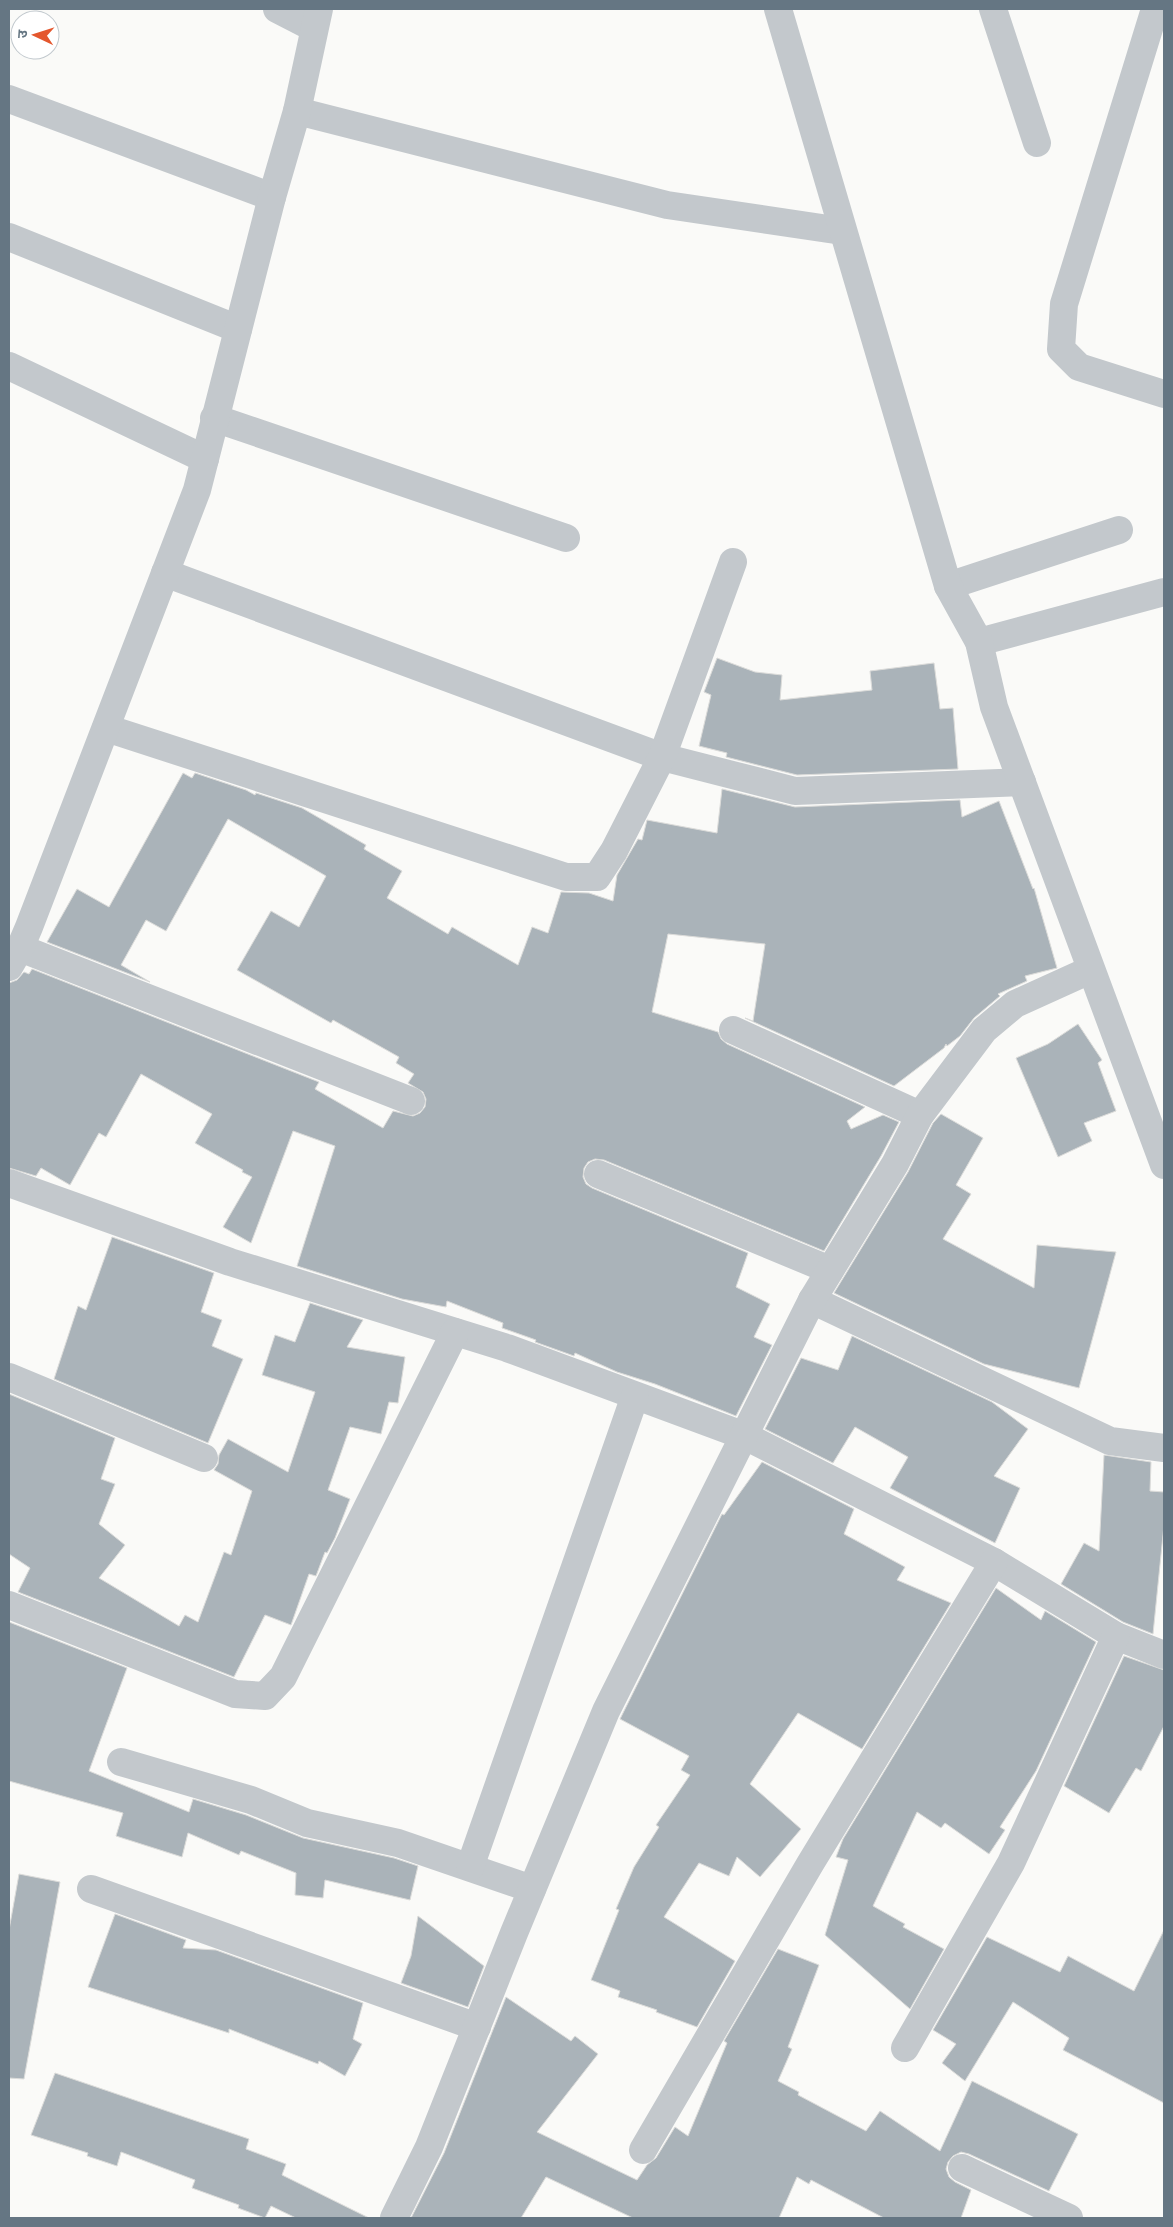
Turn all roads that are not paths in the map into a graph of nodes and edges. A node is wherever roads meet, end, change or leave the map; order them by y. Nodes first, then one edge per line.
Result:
1 (277, 9) edge
2 (778, 9) edge
3 (993, 9) edge
4 (316, 18) edge
5 (1156, 23) edge
6 (9, 99) edge
7 (297, 111) junction
8 (1037, 143) dead end
9 (272, 197) junction
10 (842, 231) junction
11 (9, 237) edge
12 (238, 329) junction
13 (9, 366) edge
14 (1164, 394) edge
15 (214, 418) junction
16 (205, 459) junction
17 (1119, 530) dead end
18 (566, 538) dead end
19 (733, 562) dead end
20 (165, 573) junction
21 (948, 586) junction
22 (1164, 592) edge
23 (979, 642) junction
24 (106, 728) junction
25 (662, 756) junction
26 (1022, 782) junction
27 (17, 939) edge
28 (1090, 970) junction
29 (733, 1030) dead end
30 (411, 1101) dead end
31 (920, 1115) junction
32 (1164, 1165) edge
33 (598, 1174) dead end
34 (9, 1183) edge
35 (830, 1270) junction
36 (812, 1300) junction
37 (455, 1332) junction
38 (9, 1377) edge
39 (634, 1396) junction
40 (745, 1436) junction
41 (1164, 1448) edge
42 (204, 1458) dead end
43 (994, 1562) junction
44 (9, 1605) edge
45 (1116, 1636) junction
46 (1164, 1655) edge
47 (121, 1762) dead end
48 (470, 1867) junction
49 (92, 1889) dead end
50 (532, 1889) junction
51 (477, 2028) junction
52 (905, 2048) dead end
53 (643, 2150) dead end
54 (962, 2168) dead end
55 (394, 2218) edge
56 (1069, 2218) edge

1 - 4 street
2 - 10 street
3 - 8 street
4 - 7 street
5 - 14 street
6 - 9 street
7 - 9 street
7 - 10 street
9 - 12 street
10 - 21 street
11 - 12 street
12 - 15 street
13 - 16 street
15 - 16 street
15 - 18 street
16 - 20 street
17 - 21 street
19 - 25 street
20 - 24 street
20 - 25 street
21 - 23 street
22 - 23 street
23 - 26 street
24 - 25 street
24 - 27 street
25 - 26 street
26 - 28 street
27 - 30 street
28 - 31 street
28 - 32 street
29 - 31 street
31 - 35 street
33 - 35 street
34 - 37 street
35 - 36 street
36 - 40 street
36 - 41 street
37 - 39 street
37 - 44 street
38 - 42 street
39 - 40 street
39 - 48 street
40 - 43 street
40 - 50 street
43 - 45 street
43 - 53 street
45 - 46 street
45 - 52 street
47 - 48 street
48 - 50 street
49 - 51 street
50 - 51 street
51 - 55 street
54 - 56 street

